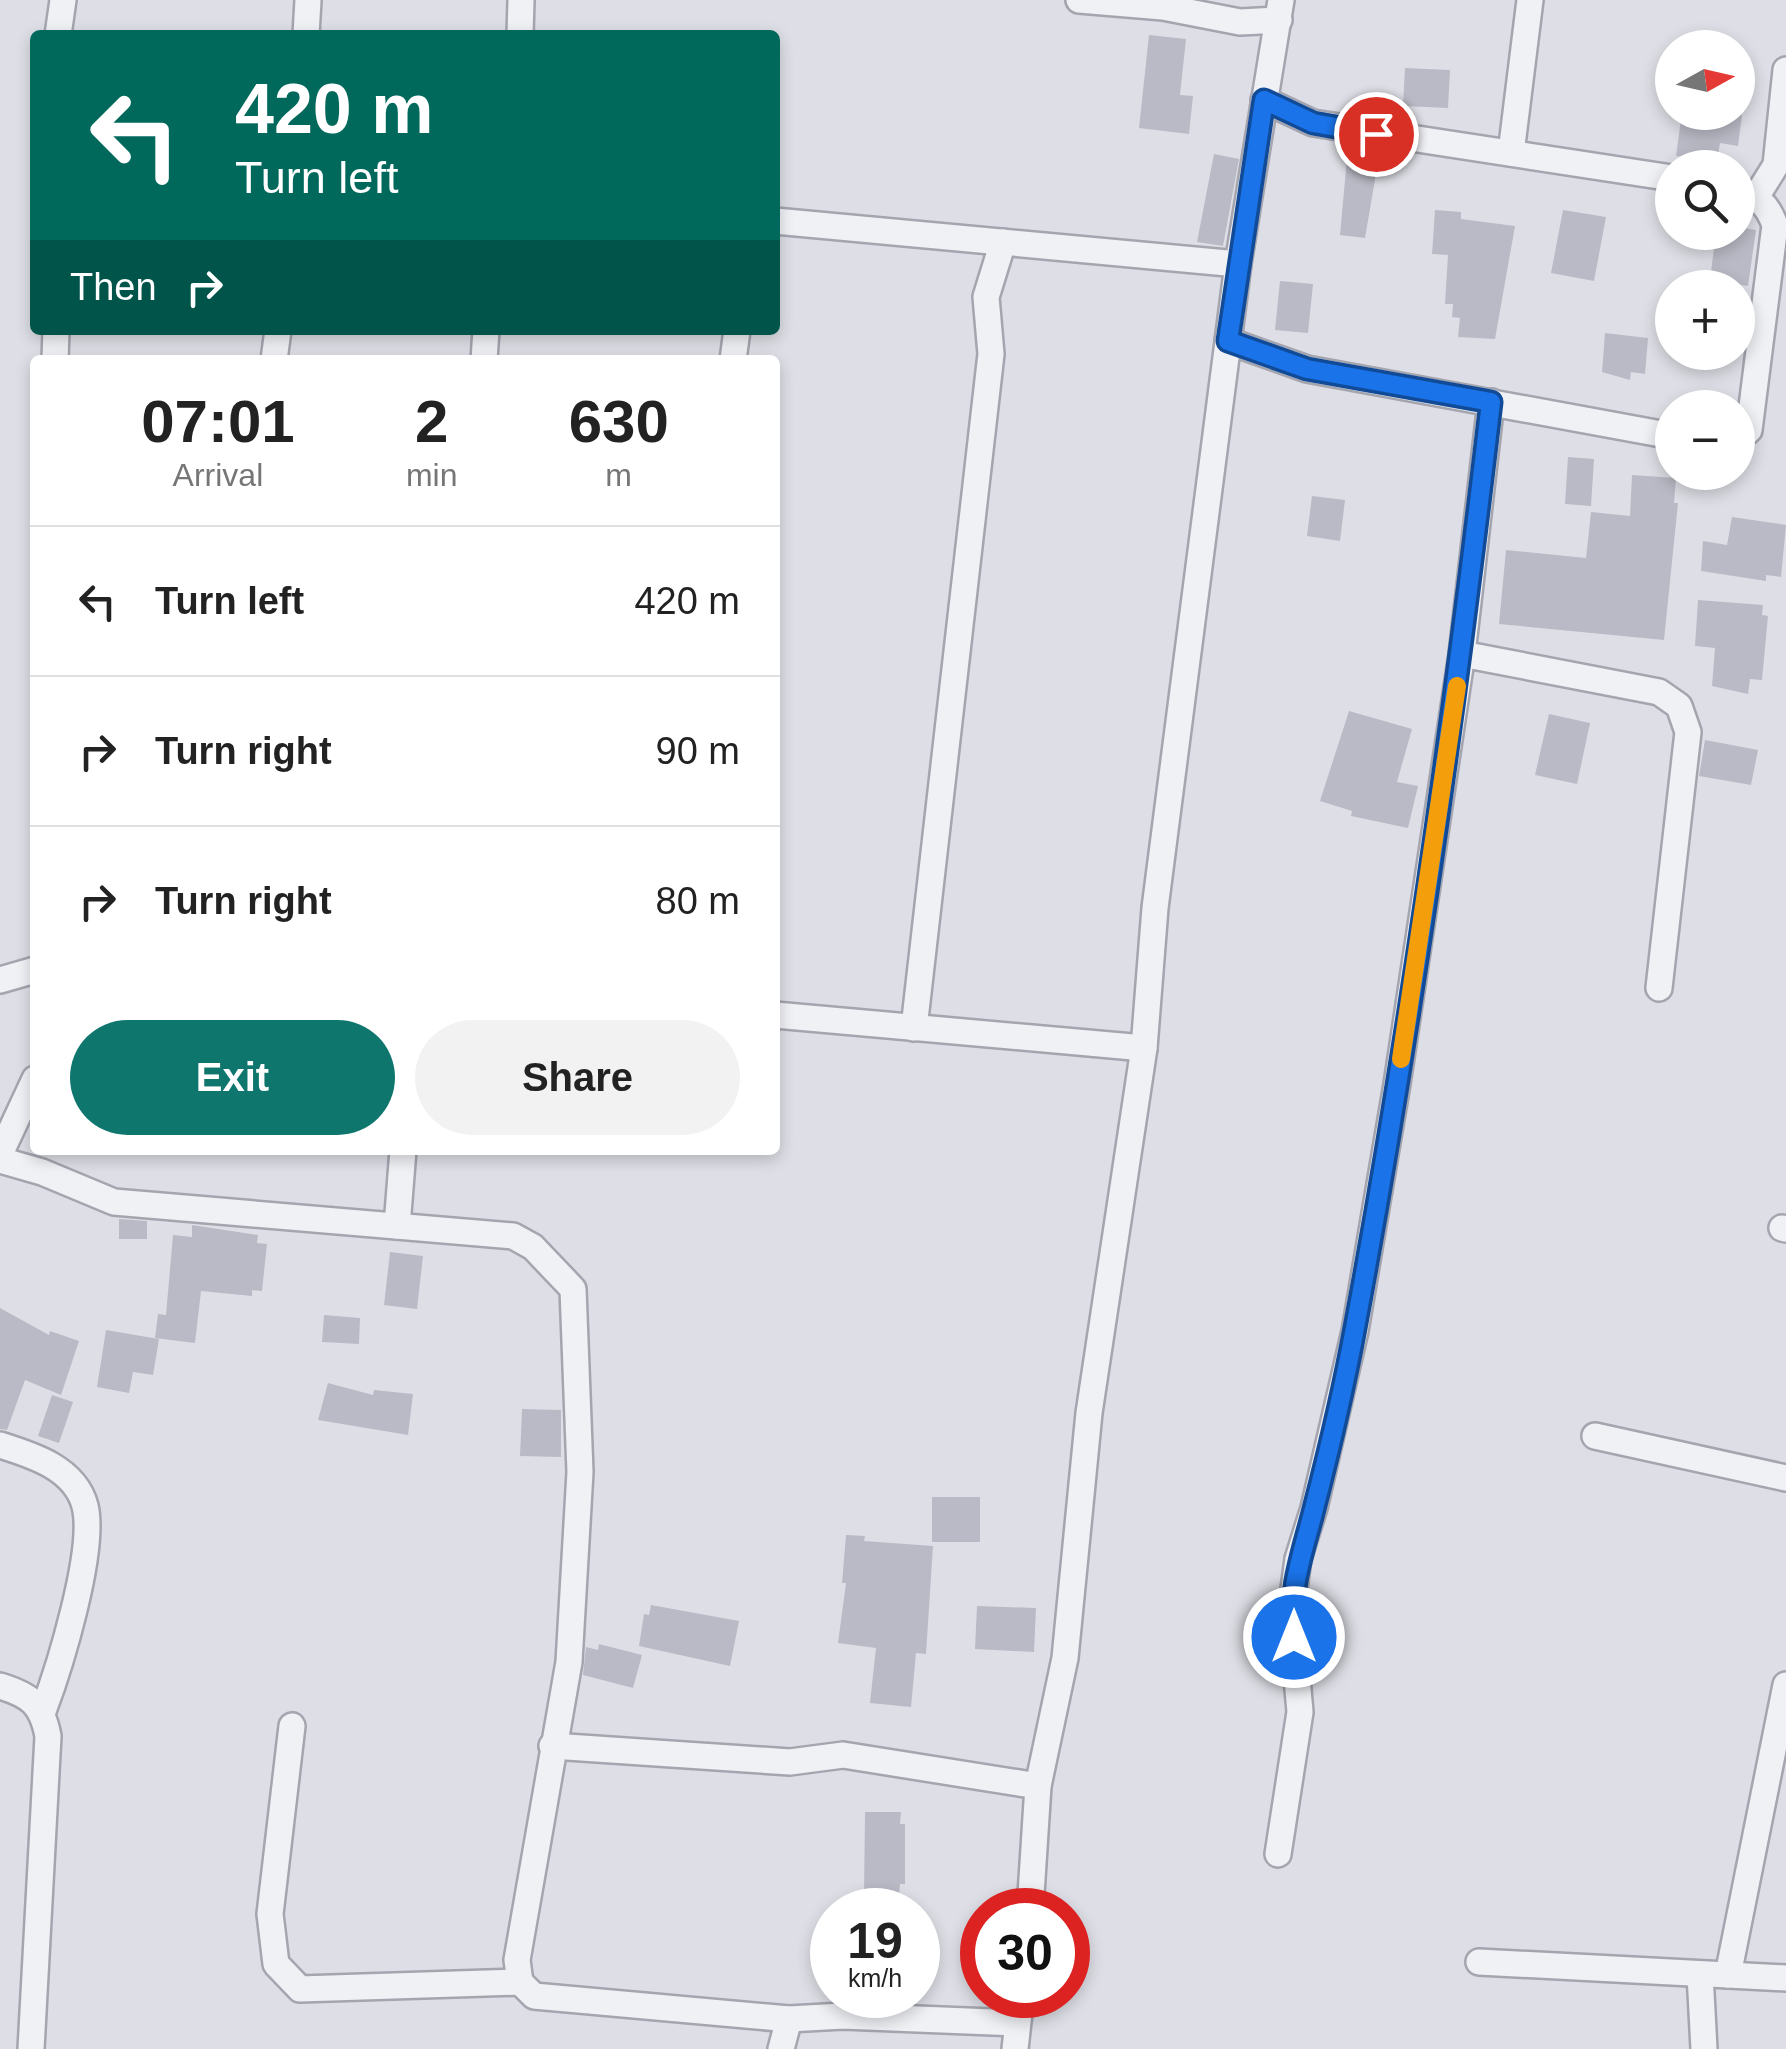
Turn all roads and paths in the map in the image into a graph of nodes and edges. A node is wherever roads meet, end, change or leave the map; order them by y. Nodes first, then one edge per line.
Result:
1 (63, 0) edge
2 (308, 0) edge
3 (521, 0) edge
4 (1078, 0) edge
5 (1530, 0) edge
6 (1280, 10) edge
7 (59, 30) edge
8 (306, 30) edge
9 (520, 30) edge
10 (1786, 70) edge
11 (1264, 100) junction
12 (1511, 153) junction
13 (1655, 175) edge
14 (1755, 186) edge
15 (1755, 199) edge
16 (780, 221) edge
17 (1003, 242) junction
18 (1238, 264) junction
19 (1228, 341) junction
20 (1755, 390) edge
21 (1491, 402) junction
22 (1655, 433) edge
23 (1462, 654) junction
24 (30, 971) edge
25 (0, 980) edge
26 (1659, 988) dead end
27 (780, 1015) edge
28 (914, 1028) junction
29 (1144, 1048) junction
30 (30, 1091) edge
31 (403, 1155) edge
32 (0, 1157) edge
33 (397, 1226) junction
34 (1594, 1436) dead end
35 (0, 1445) edge
36 (1786, 1478) edge
37 (1786, 1685) edge
38 (0, 1686) edge
39 (43, 1712) junction
40 (292, 1726) dead end
41 (1781, 1736) edge
42 (552, 1746) junction
43 (1038, 1786) junction
44 (1278, 1854) dead end
45 (1031, 1888) edge
46 (1480, 1962) dead end
47 (1700, 1974) junction
48 (1728, 1976) junction
49 (1786, 1978) edge
50 (520, 1982) junction
51 (790, 2019) junction
52 (1016, 2036) edge
53 (32, 2049) edge
54 (782, 2049) edge
55 (1704, 2049) edge

1 - 7 street
2 - 8 street
3 - 9 street
4 - 6 street
5 - 12 street
6 - 11 street
10 - 14 street
11 - 12 street
11 - 18 street
12 - 13 street
15 - 20 street
16 - 17 street
17 - 18 street
17 - 28 street
18 - 19 street
19 - 21 street
19 - 29 street
21 - 22 street
21 - 23 street
23 - 26 street
23 - 44 street
24 - 25 street
27 - 28 street
28 - 29 street
29 - 43 street
30 - 32 street
31 - 33 street
32 - 33 street
33 - 42 street
34 - 36 street
35 - 39 street
37 - 41 street
38 - 39 street
39 - 53 street
40 - 50 street
41 - 48 street
42 - 43 street
42 - 50 street
43 - 45 street
46 - 47 street
47 - 48 street
47 - 55 street
48 - 49 street
50 - 51 street
51 - 52 street
51 - 54 street

